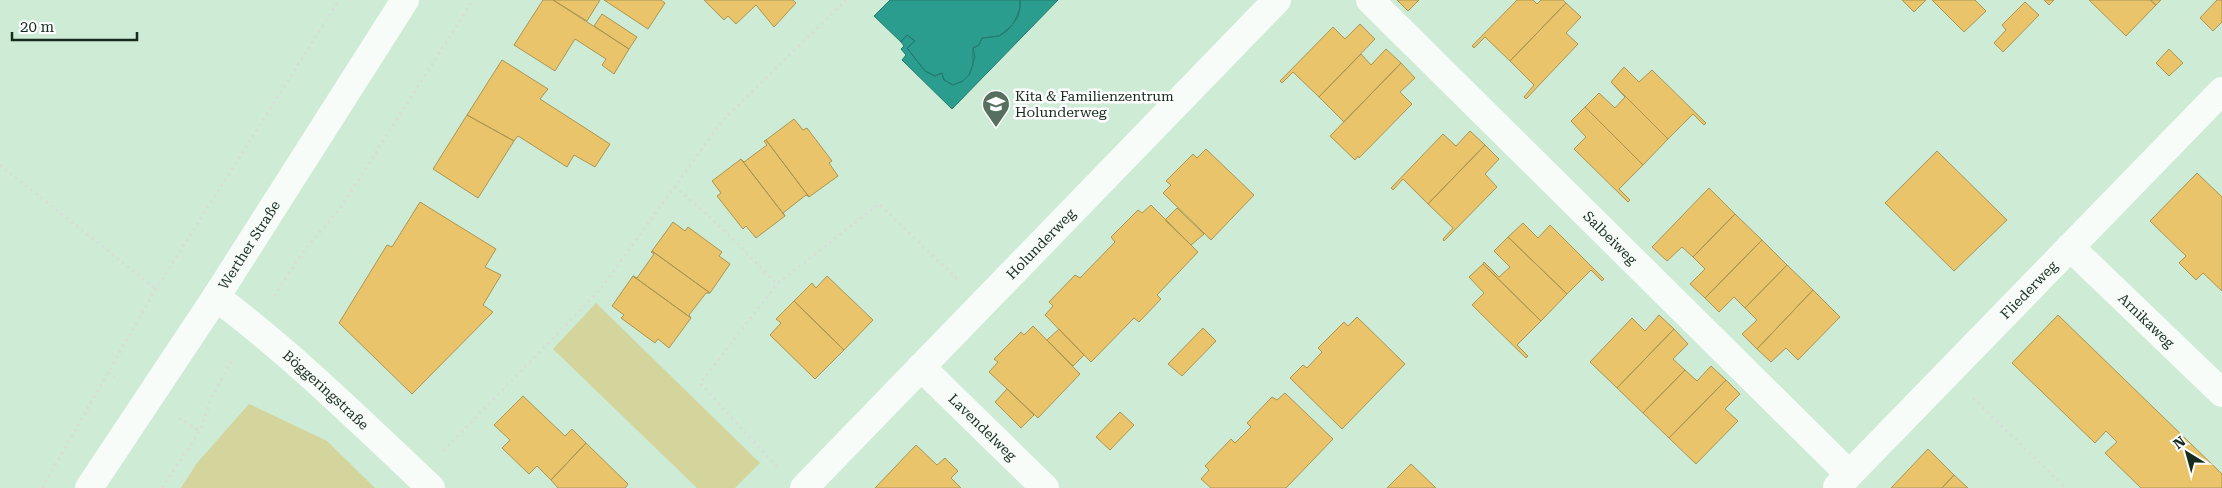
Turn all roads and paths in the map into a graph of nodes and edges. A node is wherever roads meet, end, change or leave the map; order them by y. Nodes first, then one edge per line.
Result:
1 (339, 0) edge
2 (405, 0) edge
3 (472, 0) edge
4 (846, 0) edge
5 (1277, 0) edge
6 (1370, 0) edge
7 (2222, 91) edge
8 (0, 165) edge
9 (675, 186) junction
10 (2070, 247) junction
11 (778, 284) junction
12 (156, 289) junction
13 (216, 297) junction
14 (983, 304) junction
15 (254, 326) junction
16 (921, 368) junction
17 (1947, 373) junction
18 (2222, 393) edge
19 (424, 481) edge
20 (794, 481) edge
21 (1842, 481) edge
22 (42, 488) edge
23 (90, 488) edge
24 (162, 488) edge
25 (1045, 488) edge
26 (2066, 488) edge

1 - 12 path
2 - 13 street, Werther Straße
3 - 15 path
4 - 9 path
5 - 14 street, Holunderweg
6 - 21 street, Salbeiweg
7 - 10 street, Fliederweg
8 - 12 path
9 - 11 path
9 - 19 path
10 - 17 street, Fliederweg
10 - 18 street, Arnikaweg
11 - 14 path
11 - 20 path
12 - 22 path
13 - 15 street, Böggeringstraße
13 - 23 street, Werther Straße
14 - 16 street, Holunderweg
15 - 19 street, Böggeringstraße
15 - 24 path
16 - 20 street, Holunderweg
16 - 25 street, Lavendelweg
17 - 21 street, Fliederweg
17 - 26 path

